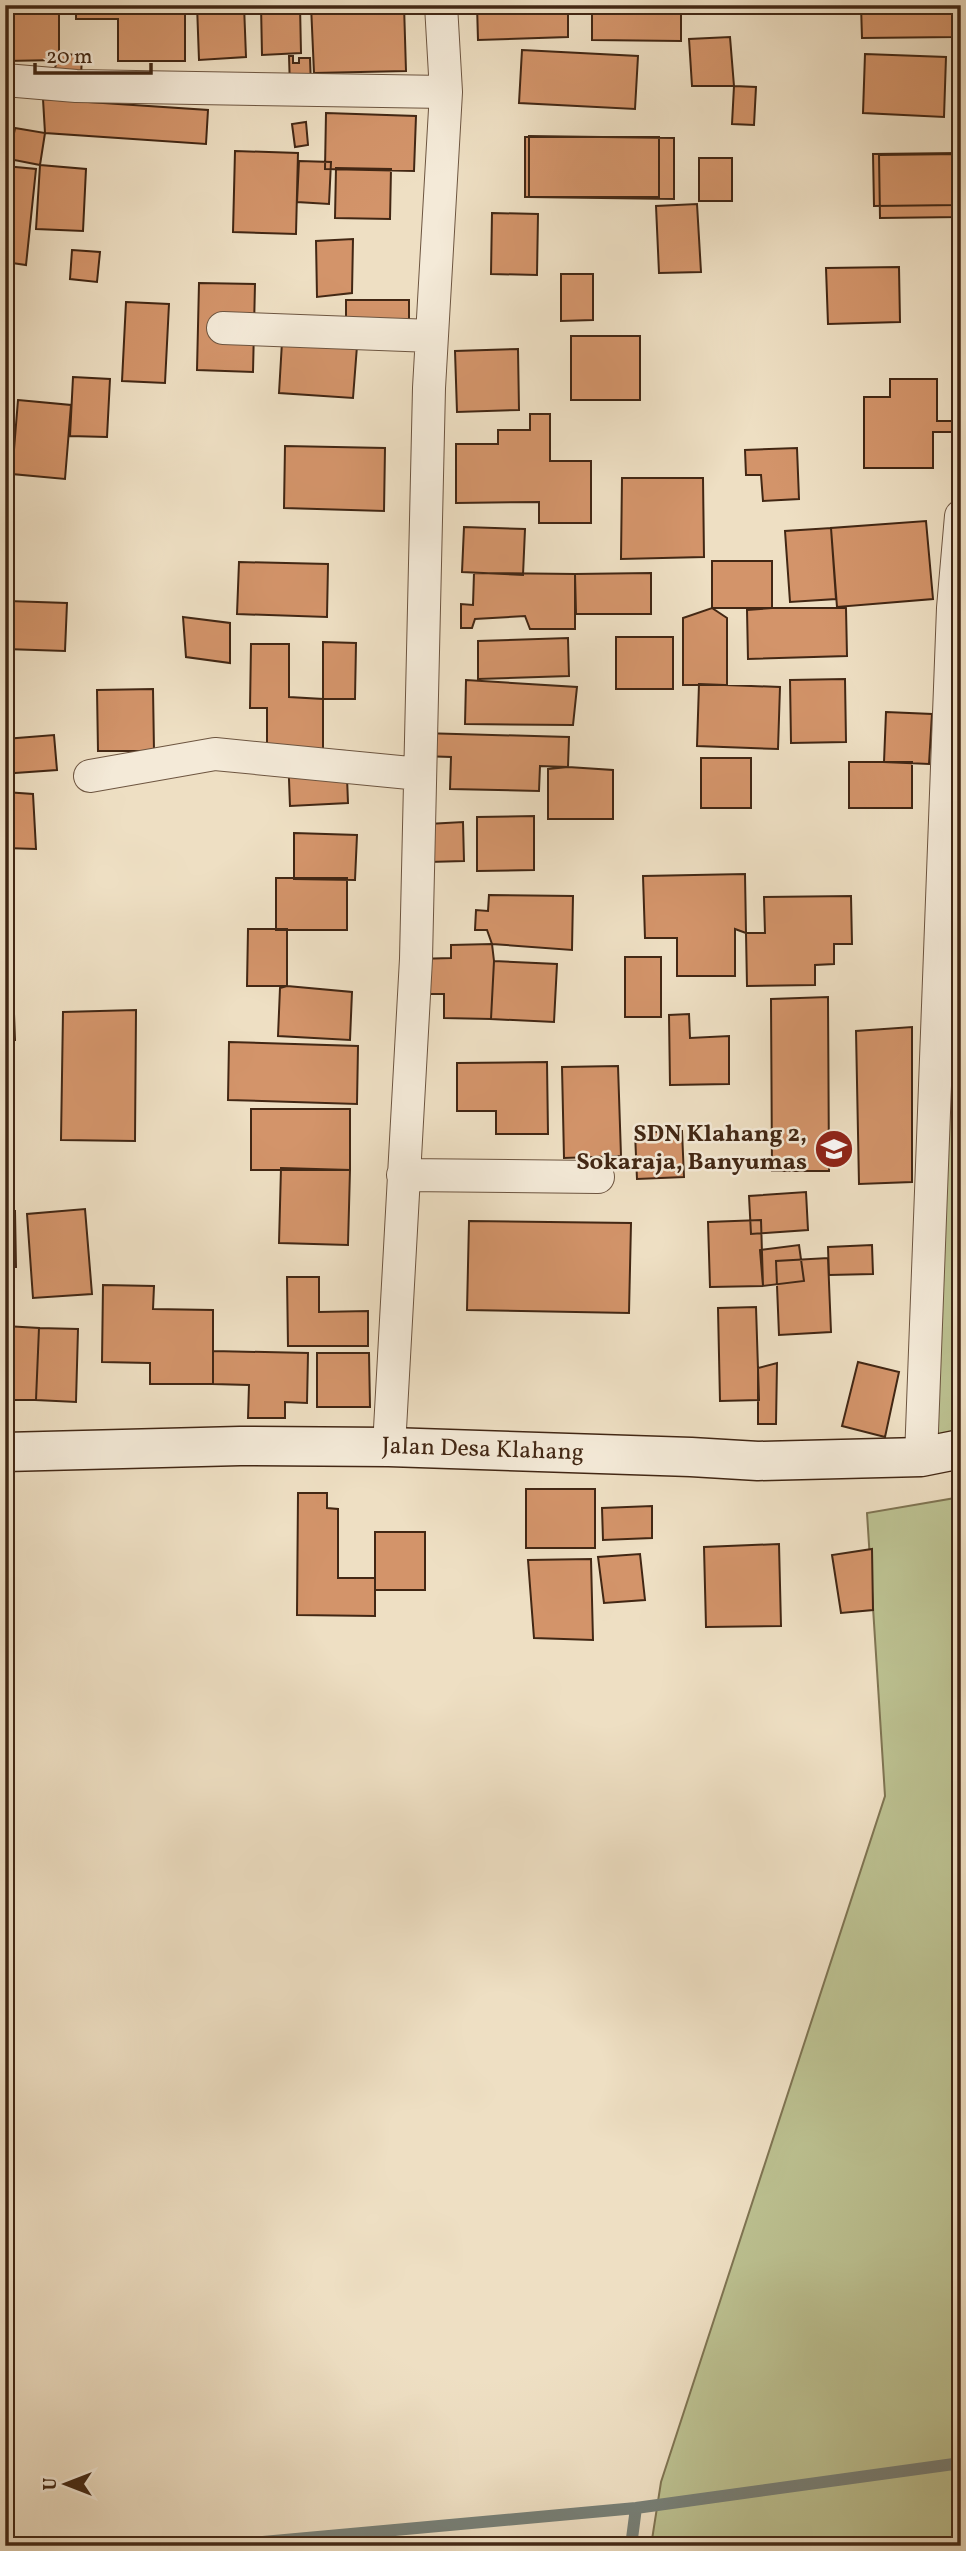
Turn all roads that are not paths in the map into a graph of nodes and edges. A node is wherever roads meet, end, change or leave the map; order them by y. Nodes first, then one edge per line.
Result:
1 (441, 5) edge
2 (5, 80) edge
3 (446, 92) junction
4 (223, 328) dead end
5 (432, 336) junction
6 (961, 516) edge
7 (420, 774) junction
8 (90, 776) dead end
9 (403, 1175) junction
10 (598, 1177) dead end
11 (389, 1447) junction
12 (961, 1449) edge
13 (5, 1452) edge
14 (921, 1457) junction

1 - 3 street
2 - 3 street
3 - 5 street
4 - 5 street
5 - 7 street
6 - 14 street
7 - 8 street
7 - 9 street
9 - 10 street
9 - 11 street
11 - 13 street, Jalan Desa Klahang
11 - 14 street, Jalan Desa Klahang
12 - 14 street, Jalan Desa Klahang

